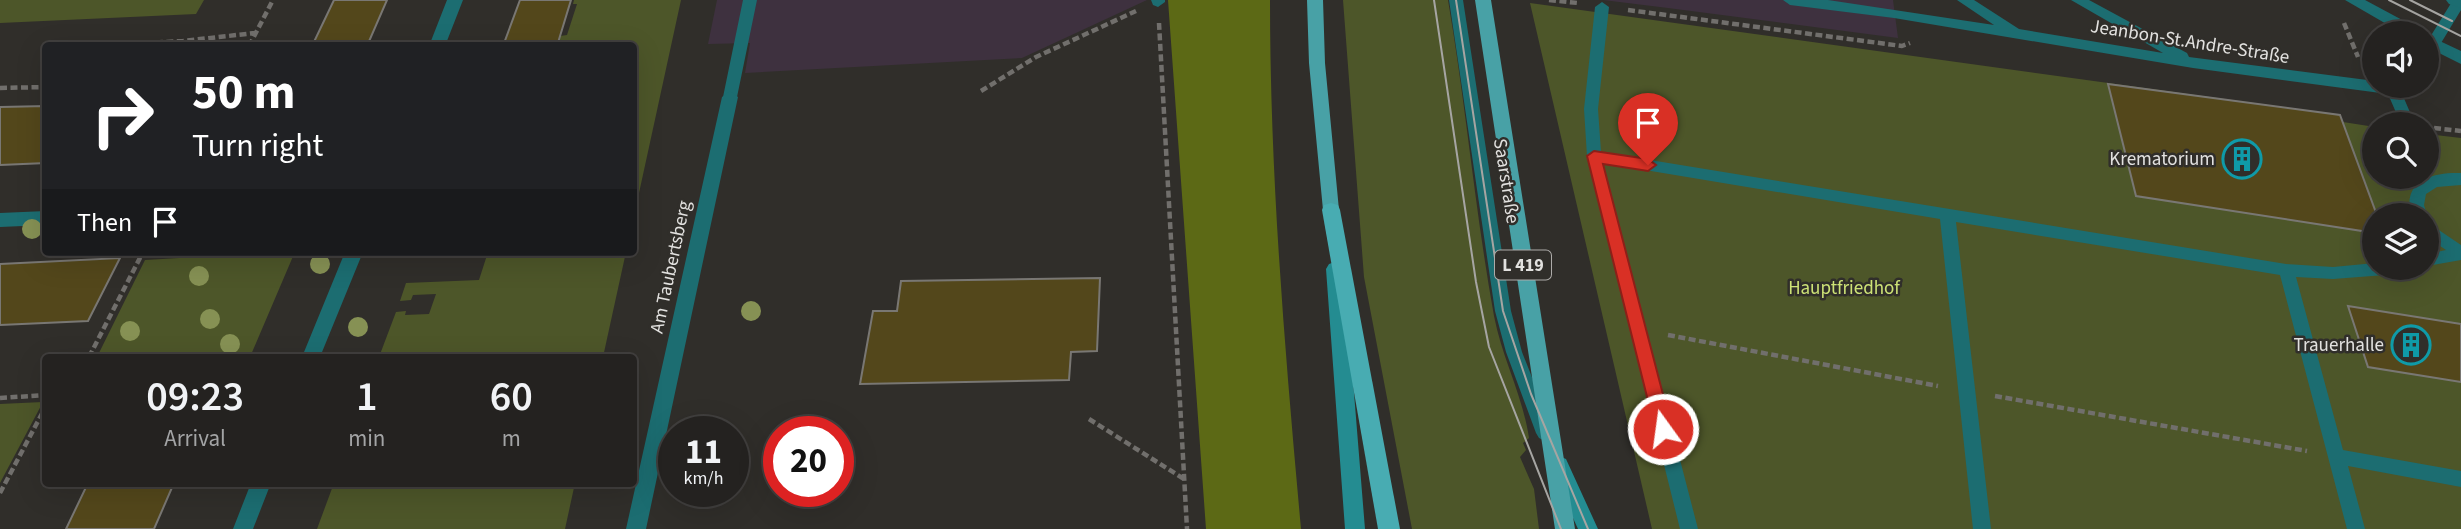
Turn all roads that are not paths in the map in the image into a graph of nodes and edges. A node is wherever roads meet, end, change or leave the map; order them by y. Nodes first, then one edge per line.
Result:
1 (455, 0) edge
2 (750, 0) edge
3 (1315, 0) edge
4 (1455, 0) edge
5 (1483, 0) edge
6 (1790, 0) edge
7 (1965, 0) edge
8 (2078, 0) edge
9 (2353, 0) edge
10 (2458, 2) edge
11 (1602, 7) road end
12 (2392, 21) edge
13 (2439, 31) edge
14 (2021, 35) junction
15 (439, 42) edge
16 (2439, 50) edge
17 (2461, 58) edge
18 (2193, 63) junction
19 (2362, 86) edge
20 (730, 97) joint
21 (1594, 156) junction
22 (2439, 177) edge
23 (2461, 179) edge
24 (1331, 210) junction
25 (1947, 213) junction
26 (42, 218) edge
27 (0, 220) edge
28 (2439, 239) edge
29 (2461, 254) edge
30 (352, 256) edge
31 (2439, 258) edge
32 (2286, 270) junction
33 (2362, 271) edge
34 (312, 354) edge
35 (1550, 445) junction
36 (2335, 456) junction
37 (2461, 479) edge
38 (259, 487) edge
39 (243, 529) edge
40 (636, 529) edge
41 (1355, 529) edge
42 (1389, 529) edge
43 (1565, 529) edge
44 (1588, 529) edge
45 (1689, 529) edge
46 (1982, 529) edge
47 (2356, 529) edge

1 - 15 street
2 - 20 lane
3 - 24 main road
4 - 35 lane, Saarstraße
5 - 35 main road, Saarstraße / L 419
6 - 14 lane, Jeanbon-St.Andre-Straße
7 - 14 lane
8 - 18 lane
9 - 12 street
10 - 13 lane
11 - 21 lane
14 - 18 lane, Jeanbon-St.Andre-Straße
16 - 17 street
18 - 19 lane, Jeanbon-St.Andre-Straße
20 - 40 street, Am Taubertsberg
21 - 25 lane
21 - 45 lane
22 - 23 lane
24 - 41 main road
24 - 42 highway
25 - 32 lane
25 - 46 lane
26 - 27 street
28 - 29 lane
29 - 31 lane
30 - 34 street
32 - 33 lane
32 - 36 lane
35 - 43 main road, Saarstraße / L 419
35 - 44 main road, Saarstraße
36 - 37 lane
36 - 47 lane
38 - 39 street

